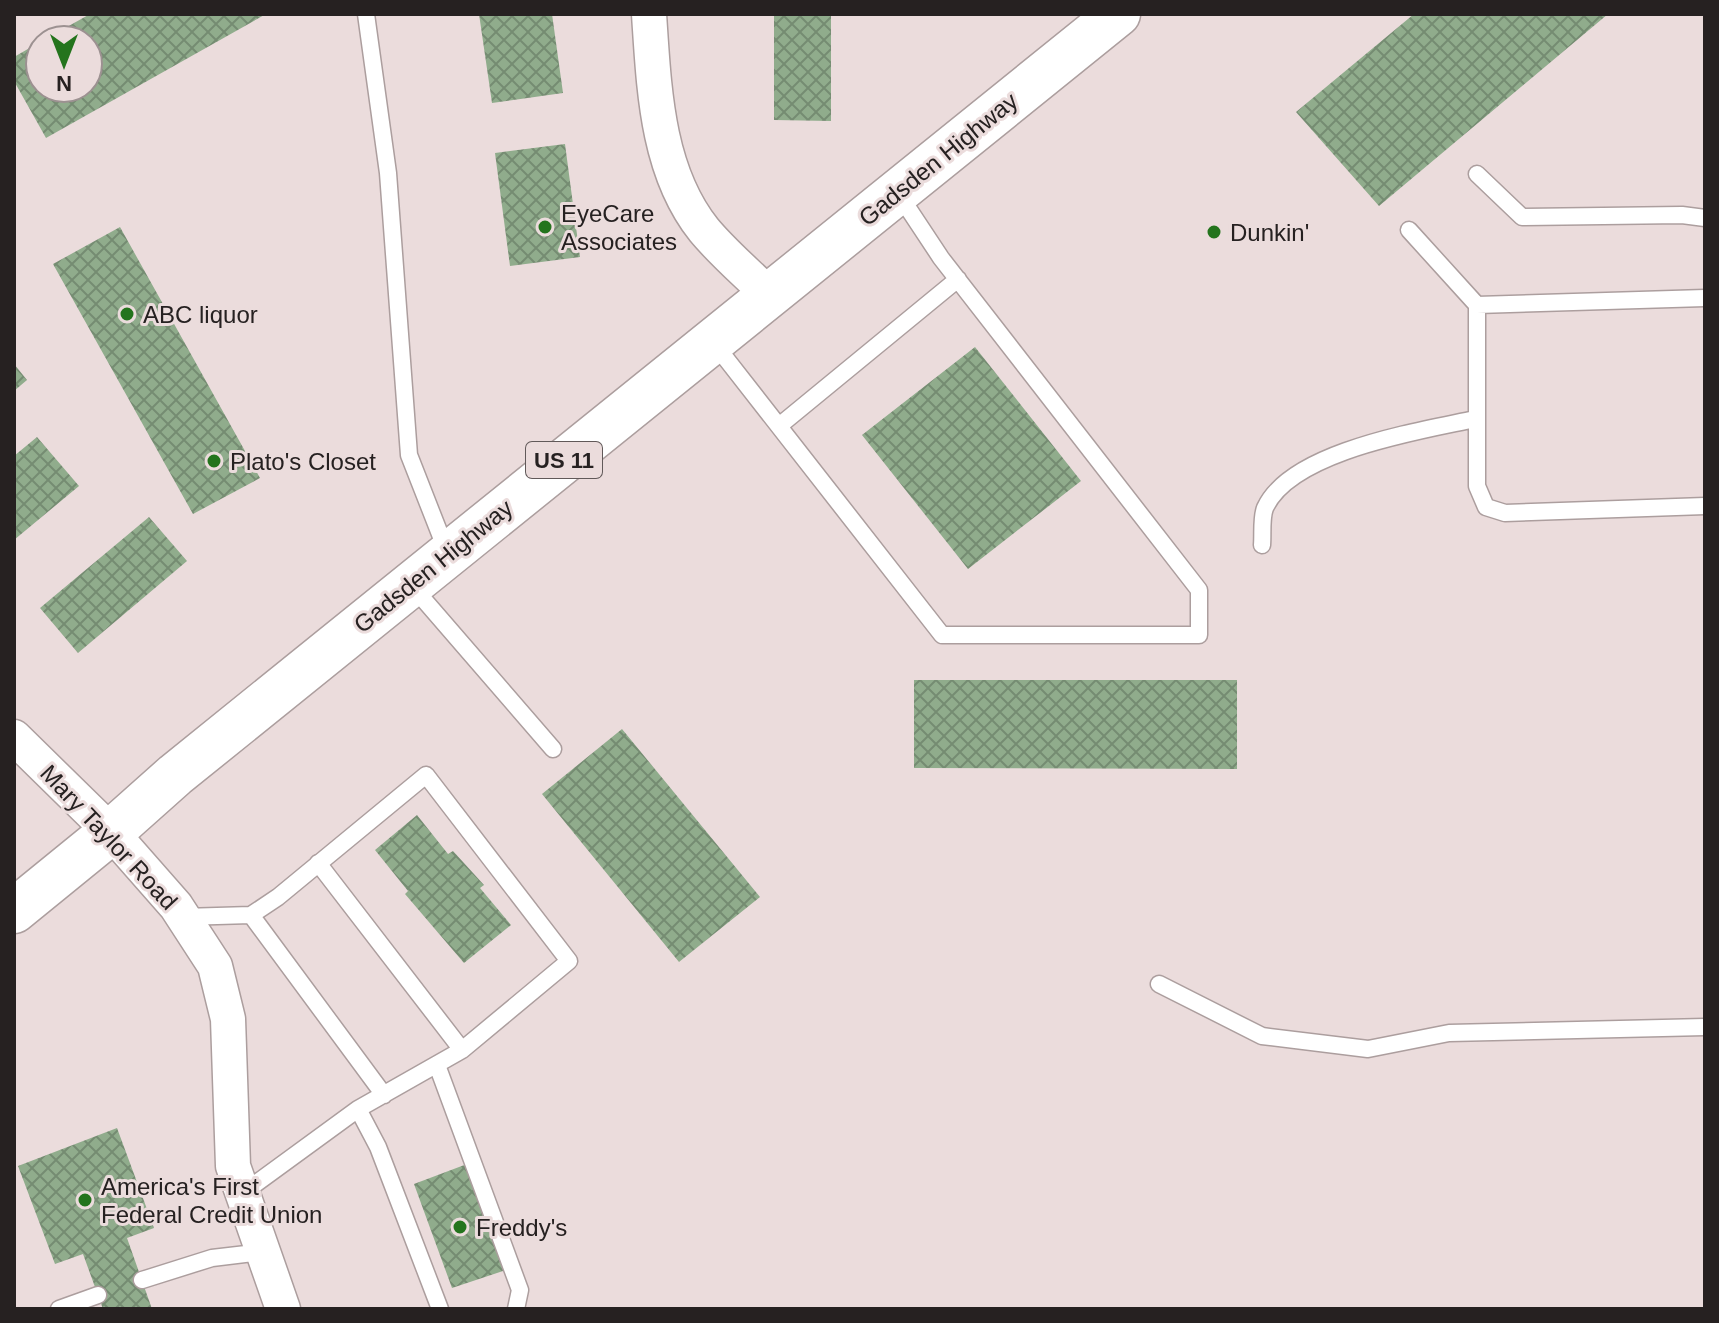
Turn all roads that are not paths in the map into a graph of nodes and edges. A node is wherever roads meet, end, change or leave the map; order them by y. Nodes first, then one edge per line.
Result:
1 (366, 14) edge
2 (649, 14) edge
3 (1118, 14) edge
4 (1477, 174) dead end
5 (897, 192) junction
6 (1705, 218) edge
7 (1409, 230) dead end
8 (958, 279) junction
9 (769, 295) junction
10 (1705, 298) edge
11 (1477, 305) junction
12 (712, 341) junction
13 (1475, 419) junction
14 (779, 426) junction
15 (1705, 506) edge
16 (1262, 545) dead end
17 (448, 554) junction
18 (410, 584) junction
19 (14, 737) edge
20 (553, 749) dead end
21 (111, 832) junction
22 (318, 863) junction
23 (14, 911) edge
24 (251, 915) junction
25 (183, 917) junction
26 (1159, 984) dead end
27 (1705, 1027) edge
28 (462, 1050) junction
29 (437, 1065) junction
30 (384, 1095) junction
31 (358, 1109) junction
32 (243, 1193) junction
33 (262, 1252) junction
34 (142, 1280) dead end
35 (98, 1295) dead end
36 (59, 1309) edge
37 (283, 1309) edge
38 (440, 1309) edge
39 (516, 1309) edge

1 - 17 lane
2 - 9 street
3 - 5 main road, Gadsden Highway / US 11
4 - 6 lane
5 - 8 lane
5 - 9 main road, Gadsden Highway / US 11
7 - 11 lane
8 - 14 lane
8 - 14 lane
9 - 12 main road, Gadsden Highway / US 11
10 - 11 lane
11 - 13 lane
12 - 14 lane
12 - 17 main road, Gadsden Highway / US 11
13 - 15 lane
13 - 16 lane
17 - 18 main road, Gadsden Highway / US 11
18 - 20 lane
18 - 21 main road, Gadsden Highway / US 11
19 - 21 street, Mary Taylor Road
21 - 23 main road, Gadsden Highway / US 11
21 - 25 street, Mary Taylor Road
22 - 24 lane
22 - 28 lane
22 - 28 lane
24 - 25 lane
24 - 30 lane
25 - 32 street, Mary Taylor Road
26 - 27 lane
28 - 29 lane
29 - 30 lane
29 - 39 lane
30 - 31 lane
31 - 32 lane
31 - 38 lane
32 - 33 street, Mary Taylor Road
33 - 34 lane
33 - 37 street, Mary Taylor Road
35 - 36 lane

